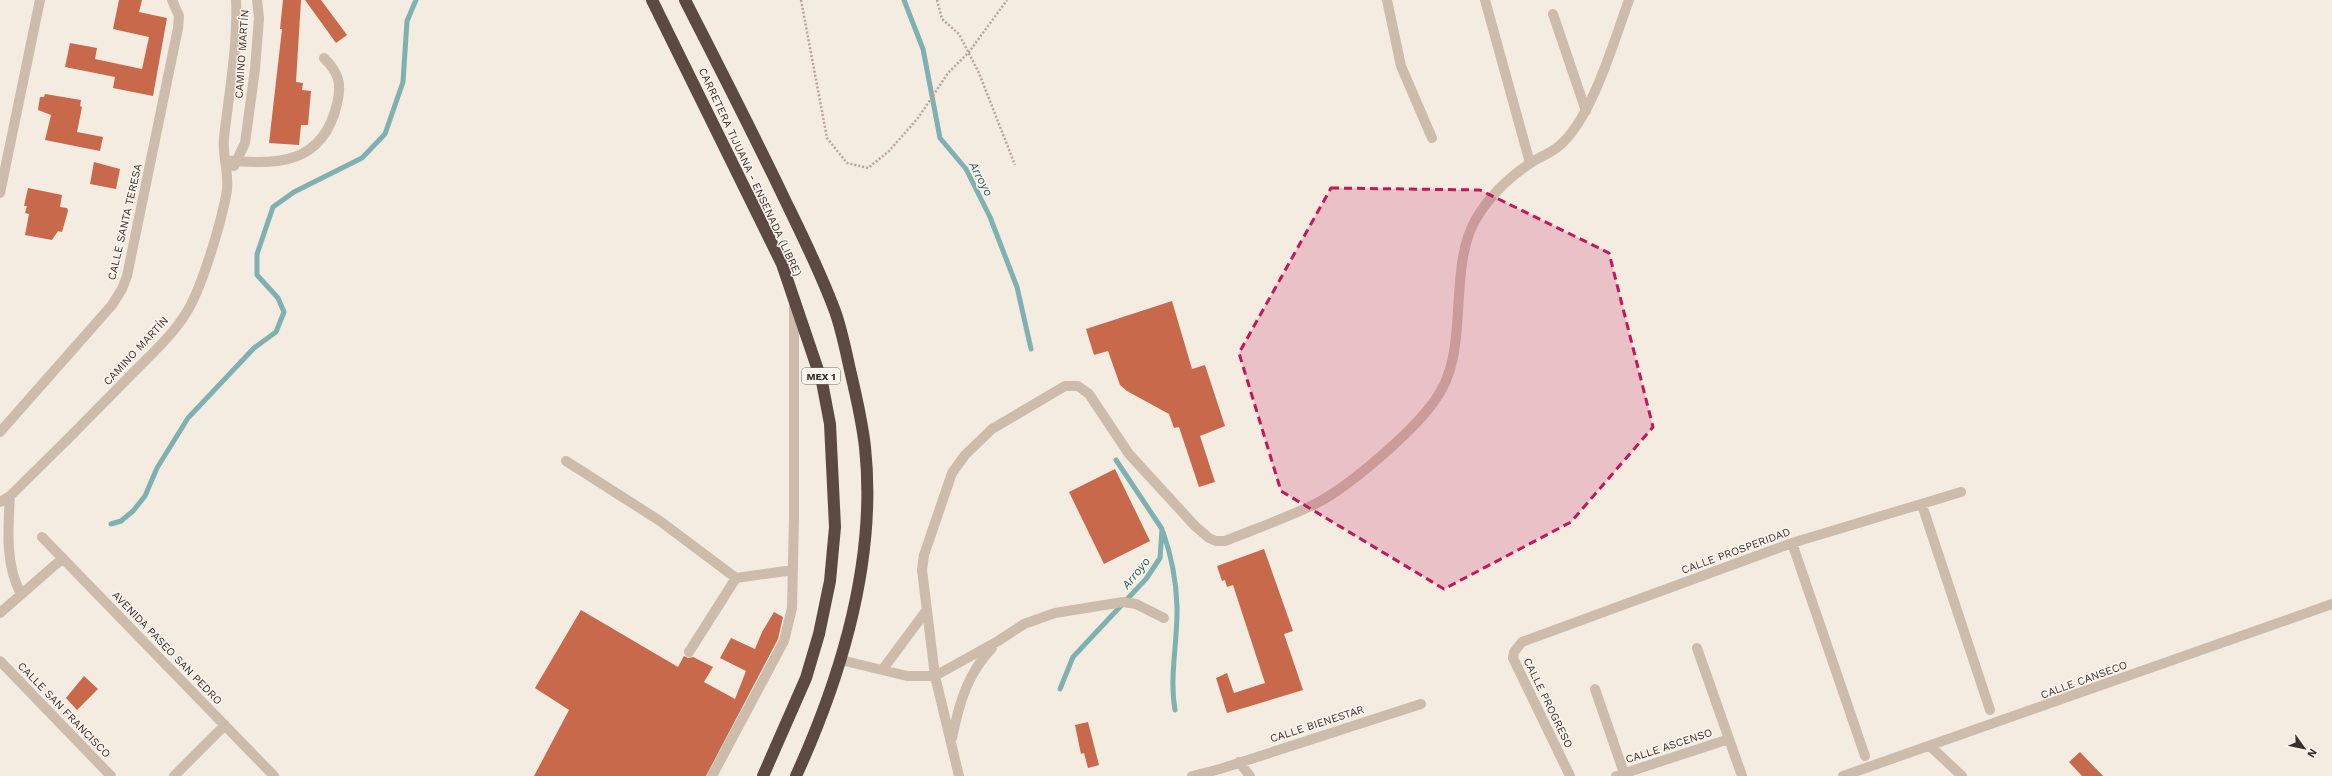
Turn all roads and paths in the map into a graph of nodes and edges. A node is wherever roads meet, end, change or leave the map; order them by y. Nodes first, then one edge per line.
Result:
1 (40, 0) edge
2 (172, 0) edge
3 (236, 0) edge
4 (257, 0) edge
5 (652, 0) edge
6 (685, 0) edge
7 (801, 0) edge
8 (937, 0) edge
9 (1007, 0) edge
10 (1387, 0) edge
11 (1485, 0) edge
12 (1629, 0) edge
13 (1553, 14) dead end
14 (968, 52) junction
15 (324, 58) dead end
16 (1586, 111) junction
17 (1432, 138) dead end
18 (226, 160) junction
19 (236, 162) junction
20 (1530, 163) junction
21 (1015, 165) dead end
22 (228, 179) junction
23 (0, 193) edge
24 (794, 298) junction
25 (0, 432) edge
26 (566, 461) dead end
27 (1961, 492) dead end
28 (10, 496) junction
29 (0, 502) edge
30 (1922, 505) junction
31 (42, 537) dead end
32 (1792, 543) junction
33 (63, 558) junction
34 (793, 570) junction
35 (736, 578) junction
36 (21, 594) junction
37 (2332, 604) edge
38 (926, 611) junction
39 (0, 613) edge
40 (1164, 618) dead end
41 (998, 641) junction
42 (1522, 642) joint
43 (1697, 648) dead end
44 (689, 652) dead end
45 (841, 660) junction
46 (0, 661) edge
47 (883, 669) junction
48 (934, 676) junction
49 (1595, 689) dead end
50 (1421, 704) dead end
51 (1990, 710) dead end
52 (225, 726) junction
53 (1729, 739) junction
54 (952, 742) junction
55 (1931, 747) junction
56 (1864, 756) dead end
57 (1239, 762) junction
58 (1208, 774) edge
59 (1620, 775) edge
60 (111, 776) edge
61 (174, 776) edge
62 (274, 776) edge
63 (712, 776) edge
64 (763, 776) edge
65 (796, 776) edge
66 (959, 776) edge
67 (1192, 776) edge
68 (1250, 776) edge
69 (1570, 776) edge
70 (1742, 776) edge
71 (1843, 776) edge
72 (1962, 776) edge

1 - 23 street
2 - 25 street, CALLE SANTA TERESA
3 - 18 street, CAMINO MARTÍN
4 - 19 street, CAMINO MARTÍN
5 - 24 highway, CARRETERA TIJUANA - ENSENADA (LIBRE) / MEX 1
6 - 45 highway, CARRETERA TIJUANA - ENSENADA (LIBRE) / MEX 1
7 - 14 path
8 - 14 path
9 - 14 path
10 - 17 street
11 - 20 street
12 - 16 street
13 - 16 street
14 - 21 path
15 - 19 street
16 - 20 street
18 - 19 street
18 - 22 street, CAMINO MARTÍN
19 - 22 street, CAMINO MARTÍN
20 - 38 street
22 - 28 street, CAMINO MARTÍN
24 - 34 street
24 - 64 highway, CARRETERA TIJUANA - ENSENADA (LIBRE) / MEX 1
26 - 35 street
27 - 30 street, CALLE PROSPERIDAD
28 - 29 street, CAMINO MARTÍN
28 - 36 street
30 - 32 street, CALLE PROSPERIDAD
30 - 51 street
31 - 33 street, AVENIDA PASEO SAN PEDRO
32 - 42 street, CALLE PROSPERIDAD
32 - 56 street
33 - 36 street
33 - 52 street, AVENIDA PASEO SAN PEDRO
34 - 35 street
34 - 63 street
35 - 44 street
36 - 39 street
37 - 55 street, CALLE CANSECO
38 - 47 street
38 - 48 street
40 - 41 street
41 - 48 street
41 - 54 street
42 - 69 street, CALLE PROGRESO
43 - 53 street
45 - 47 street
45 - 65 highway, CARRETERA TIJUANA - ENSENADA (LIBRE) / MEX 1
46 - 60 street, CALLE SAN FRANCISCO
47 - 48 street
48 - 54 street
49 - 59 street
50 - 57 street, CALLE BIENESTAR
52 - 61 street
52 - 62 street, AVENIDA PASEO SAN PEDRO
53 - 59 street, CALLE ASCENSO
53 - 70 street
54 - 66 street
55 - 71 street, CALLE CANSECO
55 - 72 street
57 - 58 street, CALLE BIENESTAR
57 - 68 street
58 - 67 street, CALLE BIENESTAR

